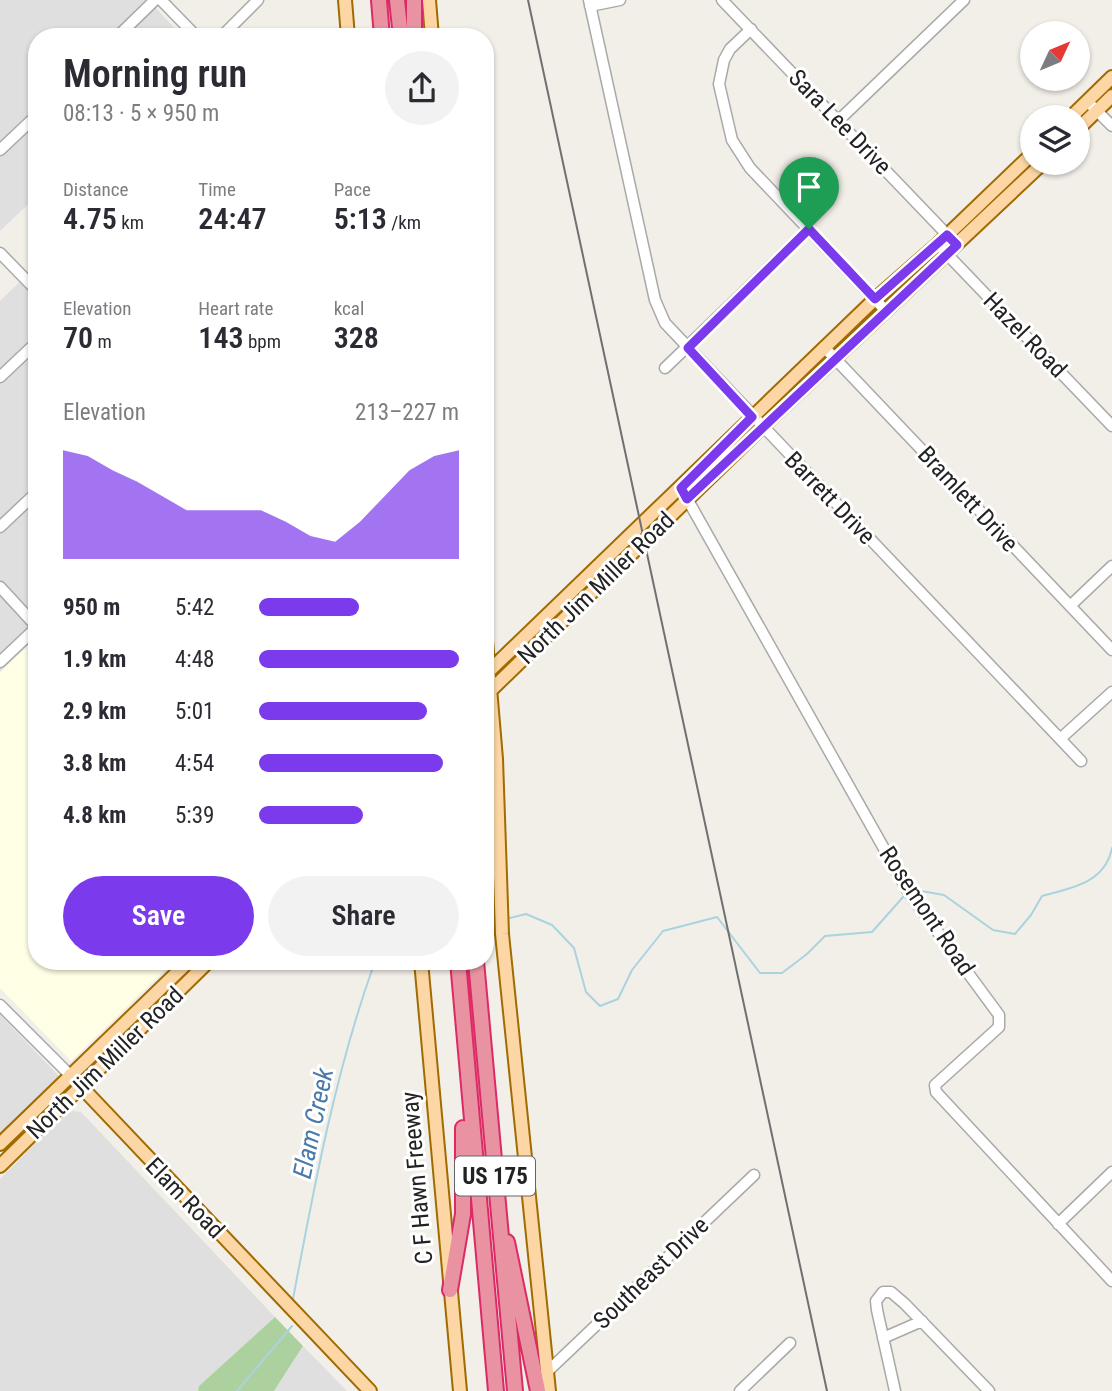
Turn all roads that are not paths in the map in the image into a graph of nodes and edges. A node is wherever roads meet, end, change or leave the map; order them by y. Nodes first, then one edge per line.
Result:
1 (155, 0) edge
2 (161, 0) edge
3 (258, 0) edge
4 (345, 0) edge
5 (379, 0) edge
6 (397, 0) edge
7 (414, 0) edge
8 (429, 0) edge
9 (620, 0) edge
10 (722, 0) edge
11 (964, 0) edge
12 (590, 3) edge
13 (126, 28) edge
14 (188, 28) edge
15 (230, 28) edge
16 (347, 28) edge
17 (381, 28) edge
18 (400, 28) edge
19 (414, 28) edge
20 (431, 28) edge
21 (751, 29) junction
22 (1112, 77) edge
23 (1112, 96) edge
24 (1092, 106) junction
25 (1090, 109) edge
26 (838, 121) junction
27 (28, 123) edge
28 (1112, 126) edge
29 (0, 150) edge
30 (1020, 167) edge
31 (1029, 175) edge
32 (809, 229) junction
33 (947, 244) junction
34 (0, 253) edge
35 (28, 282) edge
36 (875, 299) junction
37 (885, 310) junction
38 (824, 347) junction
39 (688, 348) junction
40 (28, 350) edge
41 (835, 358) junction
42 (666, 368) dead end
43 (0, 377) edge
44 (752, 417) junction
45 (1112, 426) edge
46 (762, 427) junction
47 (684, 494) junction
48 (28, 501) edge
49 (0, 527) edge
50 (1112, 566) edge
51 (0, 587) edge
52 (1070, 606) junction
53 (28, 617) edge
54 (28, 636) edge
55 (523, 641) junction
56 (494, 647) edge
57 (1112, 650) edge
58 (0, 662) edge
59 (494, 668) edge
60 (494, 687) edge
61 (1112, 692) edge
62 (1060, 738) junction
63 (494, 743) edge
64 (1081, 761) dead end
65 (180, 970) edge
66 (200, 970) edge
67 (422, 970) edge
68 (458, 970) edge
69 (477, 970) edge
70 (162, 987) junction
71 (172, 997) junction
72 (0, 1005) edge
73 (69, 1075) junction
74 (467, 1076) junction
75 (80, 1087) junction
76 (0, 1144) edge
77 (0, 1166) edge
78 (1112, 1172) edge
79 (754, 1175) dead end
80 (499, 1215) junction
81 (1058, 1223) junction
82 (1112, 1281) edge
83 (450, 1290) junction
84 (922, 1321) junction
85 (883, 1338) junction
86 (790, 1343) dead end
87 (548, 1371) junction
88 (370, 1391) edge
89 (460, 1391) edge
90 (496, 1391) edge
91 (514, 1391) edge
92 (538, 1391) edge
93 (549, 1391) edge
94 (740, 1391) edge
95 (895, 1391) edge
96 (989, 1391) edge

1 - 13 street
2 - 14 street
3 - 15 street
4 - 16 main road
5 - 17 highway
6 - 18 highway
7 - 19 highway
8 - 20 main road
9 - 12 street
10 - 21 street, Sara Lee Drive
11 - 26 street
12 - 39 street, Barrett Drive
21 - 26 street, Sara Lee Drive
21 - 32 street
22 - 24 main road
23 - 24 main road
24 - 25 main road
24 - 28 street
26 - 33 street, Sara Lee Drive
27 - 29 street
30 - 33 main road, North Jim Miller Road
31 - 33 main road, North Jim Miller Road
32 - 36 street
32 - 39 street
33 - 36 main road, North Jim Miller Road
33 - 37 main road, North Jim Miller Road
33 - 45 street, Hazel Road
34 - 35 street
36 - 37 street
36 - 38 main road, North Jim Miller Road
37 - 41 main road, North Jim Miller Road
38 - 41 street, Bramlett Drive
38 - 44 main road, North Jim Miller Road
39 - 42 street
39 - 44 street, Barrett Drive
40 - 43 street
41 - 46 main road, North Jim Miller Road
41 - 52 street, Bramlett Drive
44 - 46 street, Barrett Drive
44 - 47 main road, North Jim Miller Road
46 - 47 main road, North Jim Miller Road
46 - 62 street, Barrett Drive
47 - 55 main road, North Jim Miller Road
47 - 60 main road, North Jim Miller Road
47 - 81 street, Rosemont Road
48 - 49 street
50 - 52 street
51 - 53 street
52 - 57 street, Bramlett Drive
54 - 58 street
55 - 56 main road
55 - 59 main road, North Jim Miller Road
61 - 62 street
62 - 64 street, Barrett Drive
63 - 87 main road
65 - 70 main road, North Jim Miller Road
66 - 71 main road, North Jim Miller Road
67 - 83 main road, C F Hawn Freeway
68 - 74 highway, US 175
69 - 80 highway, US 175
70 - 71 main road
70 - 73 main road, North Jim Miller Road
71 - 75 main road, North Jim Miller Road
72 - 73 street, Elam Road
73 - 75 main road, Elam Road
73 - 76 main road, North Jim Miller Road
74 - 83 highway
74 - 90 highway, US 175
75 - 77 main road, North Jim Miller Road
75 - 88 main road, Elam Road
78 - 81 street
79 - 87 street, Southeast Drive
80 - 91 highway, US 175
80 - 92 highway
81 - 82 street, Rosemont Road
83 - 89 main road, C F Hawn Freeway
84 - 85 street
84 - 85 street
84 - 96 street
85 - 95 street
86 - 94 street
87 - 93 main road

